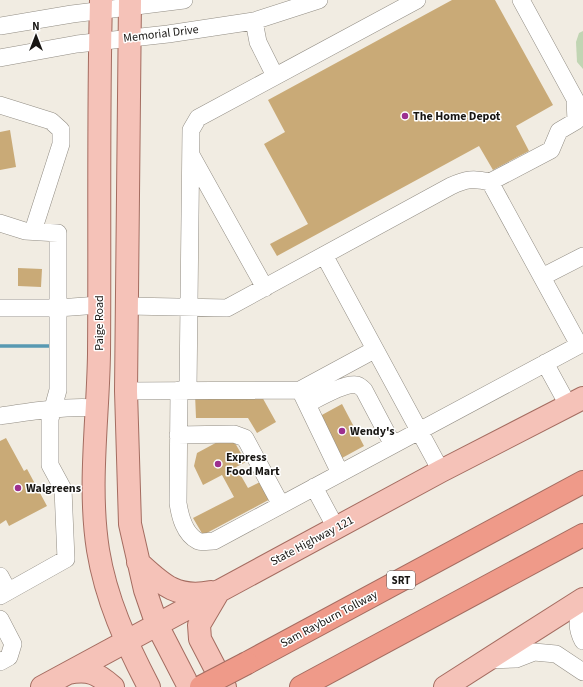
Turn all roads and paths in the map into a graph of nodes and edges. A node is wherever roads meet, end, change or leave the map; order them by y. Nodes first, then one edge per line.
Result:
1 (184, 0) edge
2 (319, 0) edge
3 (417, 0) edge
4 (521, 0) edge
5 (131, 3) edge
6 (101, 5) edge
7 (254, 21) junction
8 (0, 26) edge
9 (130, 39) junction
10 (100, 42) junction
11 (0, 58) edge
12 (275, 76) junction
13 (0, 105) edge
14 (580, 127) edge
15 (191, 155) junction
16 (490, 182) junction
17 (0, 224) edge
18 (34, 231) junction
19 (324, 255) junction
20 (583, 256) edge
21 (542, 277) junction
22 (265, 288) junction
23 (99, 305) junction
24 (128, 306) junction
25 (188, 307) junction
26 (0, 308) edge
27 (58, 308) junction
28 (581, 344) edge
29 (374, 350) junction
30 (546, 363) junction
31 (183, 390) junction
32 (126, 391) junction
33 (303, 397) junction
34 (575, 402) edge
35 (53, 408) junction
36 (98, 408) junction
37 (0, 416) edge
38 (420, 430) junction
39 (178, 435) junction
40 (393, 445) junction
41 (441, 471) junction
42 (340, 473) junction
43 (583, 482) edge
44 (314, 487) junction
45 (281, 505) junction
46 (336, 528) junction
47 (583, 535) edge
48 (583, 549) edge
49 (138, 562) junction
50 (0, 576) edge
51 (492, 584) junction
52 (220, 590) junction
53 (4, 593) edge
54 (583, 599) edge
55 (583, 604) edge
56 (0, 619) edge
57 (157, 625) junction
58 (583, 641) edge
59 (125, 642) junction
60 (488, 660) junction
61 (0, 662) edge
62 (68, 672) junction
63 (583, 672) edge
64 (42, 687) edge
65 (113, 687) edge
66 (149, 687) edge
67 (189, 687) edge
68 (201, 687) edge
69 (225, 687) edge
70 (301, 687) edge
71 (445, 687) edge

1 - 5 street
2 - 7 street, Memorial Drive
3 - 12 street
4 - 14 street
5 - 6 street
5 - 9 main road
6 - 8 street
6 - 10 main road, Paige Road
7 - 9 street, Memorial Drive
7 - 12 street
9 - 10 street, Memorial Drive
9 - 24 main road
10 - 11 street, Memorial Drive
10 - 23 main road, Paige Road
12 - 15 street
13 - 18 street
14 - 16 street
15 - 22 street
15 - 25 street
16 - 19 street
16 - 21 street
17 - 18 street
18 - 27 street
19 - 22 street
19 - 29 street
20 - 21 street
21 - 28 street
22 - 25 street
23 - 24 main road
23 - 27 street
23 - 36 main road, Paige Road
24 - 25 street
24 - 32 main road
25 - 31 street
26 - 27 street
27 - 35 street
28 - 30 street
29 - 33 street
29 - 38 street
30 - 34 street
30 - 38 street
31 - 32 street
31 - 33 street
31 - 39 street
32 - 49 main road
33 - 40 street
33 - 42 street
34 - 41 main road, State Highway 121
35 - 36 street
35 - 37 street
35 - 53 street
36 - 59 main road, Paige Road
38 - 40 street
38 - 41 street
39 - 45 street
39 - 45 street
40 - 42 street
41 - 46 main road, State Highway 121
42 - 44 street
43 - 68 highway, Sam Rayburn Tollway / SRT, bridge
44 - 45 street
44 - 46 street
46 - 52 main road, State Highway 121
47 - 51 highway
48 - 51 highway
49 - 52 main road
49 - 57 main road
50 - 53 street
51 - 70 highway
52 - 57 main road, State Highway 121
52 - 69 main road
54 - 60 main road
55 - 58 street
56 - 61 street
57 - 59 main road, State Highway 121
57 - 67 main road
59 - 62 main road, State Highway 121
59 - 66 main road, Paige Road
60 - 63 street
60 - 71 main road
62 - 64 main road, State Highway 121
62 - 65 main road

